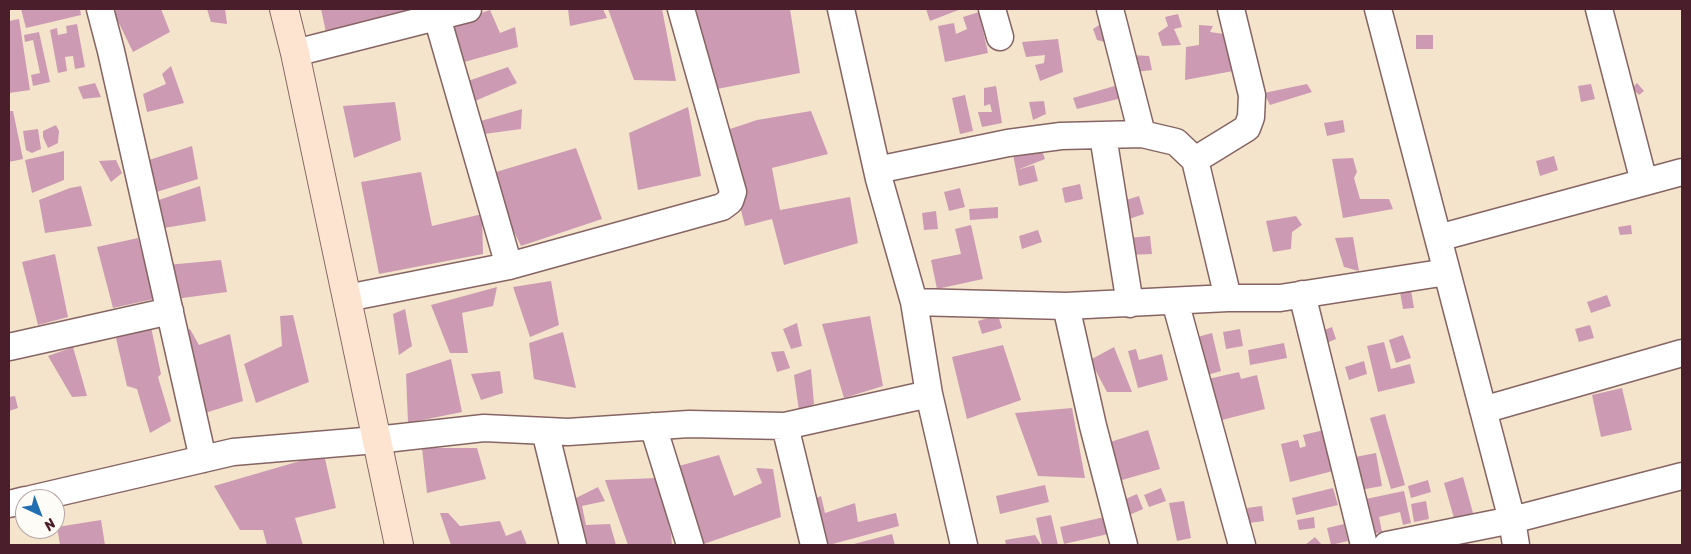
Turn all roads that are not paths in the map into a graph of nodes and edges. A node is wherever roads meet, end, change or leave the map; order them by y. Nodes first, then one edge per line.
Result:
1 (100, 9) edge
2 (284, 9) edge
3 (468, 9) edge
4 (681, 9) edge
5 (841, 9) edge
6 (992, 9) edge
7 (1110, 9) edge
8 (1231, 9) edge
9 (1378, 9) edge
10 (1599, 9) edge
11 (437, 17) junction
12 (1000, 37) dead end
13 (295, 53) junction
14 (1142, 134) junction
15 (1103, 136) junction
16 (1195, 160) junction
17 (877, 170) junction
18 (1682, 172) edge
19 (1644, 182) junction
20 (1438, 238) junction
21 (509, 266) junction
22 (1447, 272) junction
23 (1302, 294) junction
24 (347, 298) junction
25 (1228, 298) junction
26 (1175, 301) junction
27 (914, 302) junction
28 (1130, 304) junction
29 (1066, 306) junction
30 (170, 310) junction
31 (9, 347) edge
32 (1682, 353) edge
33 (929, 394) junction
34 (1483, 410) junction
35 (653, 426) junction
36 (785, 426) junction
37 (546, 431) junction
38 (376, 440) junction
39 (203, 459) junction
40 (1682, 476) edge
41 (65, 491) edge
42 (1514, 533) edge
43 (399, 545) edge
44 (572, 545) edge
45 (690, 545) edge
46 (814, 545) edge
47 (964, 545) edge
48 (1124, 545) edge
49 (1242, 545) edge
50 (1364, 545) edge
51 (1387, 545) edge

1 - 30 street
2 - 13 main road
3 - 11 street
4 - 21 street
5 - 17 street
6 - 12 street
7 - 14 street
8 - 16 street
9 - 20 street
10 - 19 street
11 - 13 street
11 - 21 street
13 - 24 main road
14 - 15 street
14 - 16 street
15 - 17 street
15 - 28 street
16 - 25 street
17 - 27 street
18 - 19 street
19 - 20 street
20 - 22 street
21 - 24 street
22 - 23 street
22 - 34 street
23 - 25 street
23 - 50 street
24 - 38 main road
25 - 26 street
26 - 28 street
26 - 49 street
27 - 29 street
27 - 33 street
28 - 29 street
29 - 48 street
30 - 31 street
30 - 39 street
32 - 34 street
33 - 36 street
33 - 47 street
34 - 42 street
35 - 36 street
35 - 37 street
35 - 45 street
36 - 46 street
37 - 38 street
37 - 44 street
38 - 39 street
38 - 43 main road
39 - 41 street
40 - 42 street
42 - 51 street

